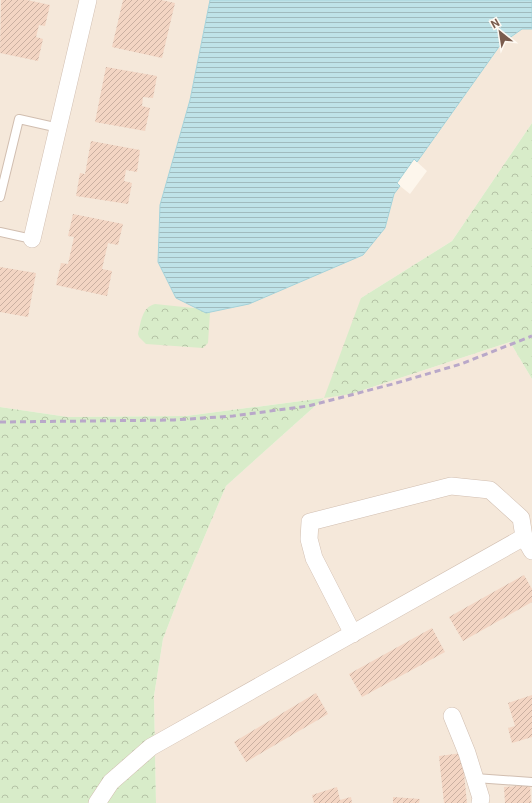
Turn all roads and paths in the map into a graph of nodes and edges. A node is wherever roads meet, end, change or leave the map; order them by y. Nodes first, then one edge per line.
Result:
1 (88, 0) edge
2 (59, 128) junction
3 (0, 197) edge
4 (0, 232) edge
5 (32, 239) joint
6 (528, 544) edge
7 (353, 634) junction
8 (452, 716) dead end
9 (474, 778) junction
10 (532, 782) edge
11 (97, 803) edge
12 (480, 803) edge

1 - 2 street
2 - 3 lane
2 - 5 street
4 - 5 lane
6 - 7 street
6 - 7 street
7 - 11 street
8 - 9 street
9 - 10 lane
9 - 12 street

